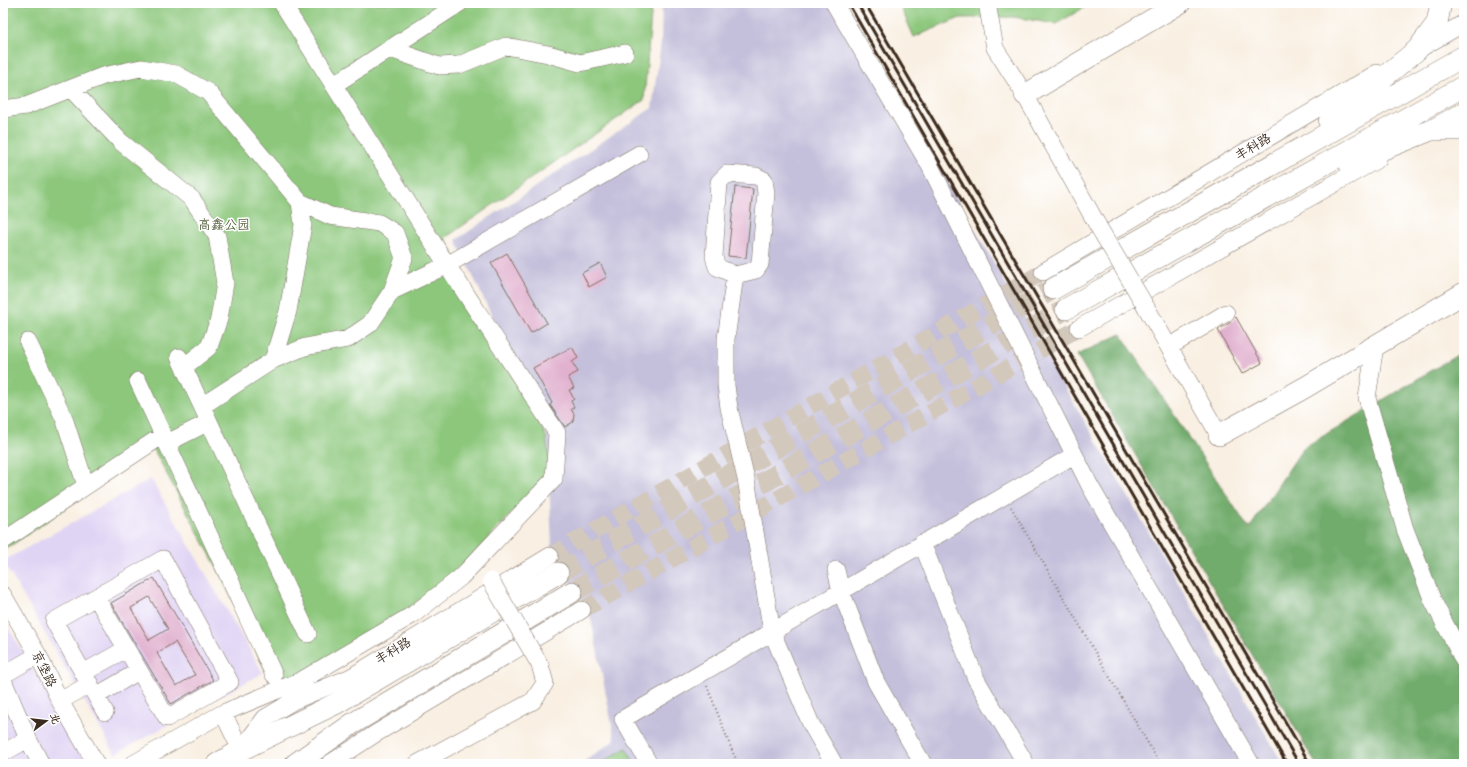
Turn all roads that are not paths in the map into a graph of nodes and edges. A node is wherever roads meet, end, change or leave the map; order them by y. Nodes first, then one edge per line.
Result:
1 (282, 3) edge
2 (460, 3) edge
3 (834, 3) edge
4 (987, 3) edge
5 (1180, 3) edge
6 (1441, 3) edge
7 (1464, 23) edge
8 (390, 49) junction
9 (1416, 50) junction
10 (625, 53) dead end
11 (1464, 56) edge
12 (334, 85) junction
13 (1464, 86) edge
14 (71, 89) junction
15 (1025, 96) junction
16 (3, 109) edge
17 (1464, 110) edge
18 (1431, 130) junction
19 (1464, 130) edge
20 (639, 154) dead end
21 (1282, 160) junction
22 (1290, 184) junction
23 (300, 202) junction
24 (447, 265) junction
25 (735, 275) junction
26 (1048, 281) joint
27 (392, 291) junction
28 (1464, 293) edge
29 (1066, 309) tunnel mouth
30 (1226, 313) dead end
31 (1079, 328) tunnel mouth
32 (28, 342) dead end
33 (1375, 346) junction
34 (1169, 347) junction
35 (273, 360) junction
36 (138, 381) dead end
37 (202, 406) junction
38 (210, 422) junction
39 (1220, 435) joint
40 (165, 439) junction
41 (1074, 454) junction
42 (86, 486) junction
43 (3, 541) edge
44 (922, 544) junction
45 (478, 559) junction
46 (554, 564) tunnel mouth
47 (836, 570) dead end
48 (841, 591) junction
49 (572, 592) tunnel mouth
50 (3, 595) edge
51 (96, 597) junction
52 (582, 610) tunnel mouth
53 (772, 632) junction
54 (308, 634) dead end
55 (126, 649) junction
56 (35, 650) junction
57 (1464, 661) edge
58 (3, 663) edge
59 (139, 671) junction
60 (3, 675) edge
61 (274, 675) dead end
62 (3, 680) edge
63 (90, 684) junction
64 (60, 701) junction
65 (105, 712) dead end
66 (223, 713) junction
67 (28, 739) junction
68 (241, 750) junction
69 (3, 753) edge
70 (41, 764) edge
71 (96, 764) edge
72 (133, 764) edge
73 (217, 764) edge
74 (295, 764) edge
75 (329, 764) edge
76 (417, 764) edge
77 (649, 764) edge
78 (834, 764) edge
79 (923, 764) edge
80 (1026, 764) edge
81 (1251, 764) edge

1 - 12 street
2 - 8 street
3 - 41 street
4 - 15 street
5 - 15 main road
6 - 9 main road
7 - 9 street, 丰科路
8 - 10 street
8 - 12 street
9 - 21 main road
9 - 26 street, 丰科路
11 - 21 main road, 丰科路
12 - 24 street
13 - 22 main road
14 - 16 street
14 - 23 street
14 - 37 street
15 - 34 street, bridge
17 - 18 street
18 - 19 main road
18 - 22 main road
18 - 31 street
20 - 24 street
21 - 26 main road, 丰科路
22 - 29 main road
23 - 27 street
23 - 35 street
24 - 27 street
24 - 45 street
25 - 25 street
25 - 53 street
27 - 35 street
28 - 33 main road
30 - 34 street
32 - 42 street
33 - 39 main road
33 - 57 street
34 - 39 street
35 - 37 street
36 - 40 street
37 - 38 street
38 - 40 street
38 - 54 street
40 - 42 street
40 - 61 street
41 - 44 street
41 - 81 street
42 - 43 street
44 - 48 street
44 - 80 street
45 - 66 street
45 - 76 street, bridge
46 - 68 main road, 丰科路
47 - 48 street
48 - 53 street
48 - 79 street
49 - 74 main road
50 - 56 street, 京垡路
51 - 55 street
51 - 59 street
51 - 63 street
52 - 75 street
53 - 77 street
53 - 78 street
55 - 59 street
55 - 63 street
56 - 58 street
56 - 60 street
56 - 64 street, 京垡路
59 - 63 street
62 - 67 street
63 - 64 street
63 - 65 street
64 - 71 street, 京垡路
66 - 68 street
66 - 72 street
67 - 69 street
67 - 70 street
68 - 73 main road, 丰科路

